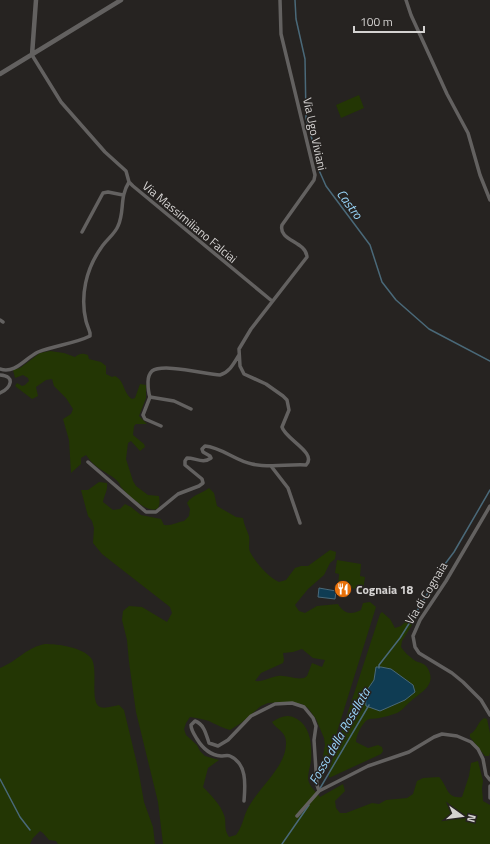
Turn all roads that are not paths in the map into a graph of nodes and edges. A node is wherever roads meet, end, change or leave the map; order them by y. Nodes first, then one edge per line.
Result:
1 (36, 0) edge
2 (121, 0) edge
3 (280, 0) edge
4 (406, 0) edge
5 (32, 55) junction
6 (0, 74) edge
7 (129, 182) junction
8 (123, 195) junction
9 (490, 200) edge
10 (82, 232) dead end
11 (272, 301) junction
12 (239, 354) junction
13 (0, 369) edge
14 (0, 375) edge
15 (0, 393) edge
16 (150, 397) junction
17 (190, 409) dead end
18 (160, 426) dead end
19 (88, 462) dead end
20 (271, 466) junction
21 (490, 506) edge
22 (300, 523) dead end
23 (490, 715) edge
24 (490, 780) edge
25 (490, 786) edge
26 (319, 791) junction
27 (490, 798) edge
28 (244, 802) dead end
29 (297, 816) dead end

1 - 5 street
2 - 5 street
3 - 11 street, Via Ugo Viviani
4 - 9 street
5 - 6 street
5 - 7 street, Via Massimiliano Falciai
7 - 8 street
7 - 11 street, Via Massimiliano Falciai
8 - 10 street
8 - 13 street
11 - 12 street
12 - 16 street
12 - 20 street
14 - 15 street
16 - 17 street
16 - 18 street
19 - 20 street
20 - 22 street
21 - 23 street, Via di Cognaia
24 - 26 street
25 - 27 street
26 - 28 street
26 - 29 street

